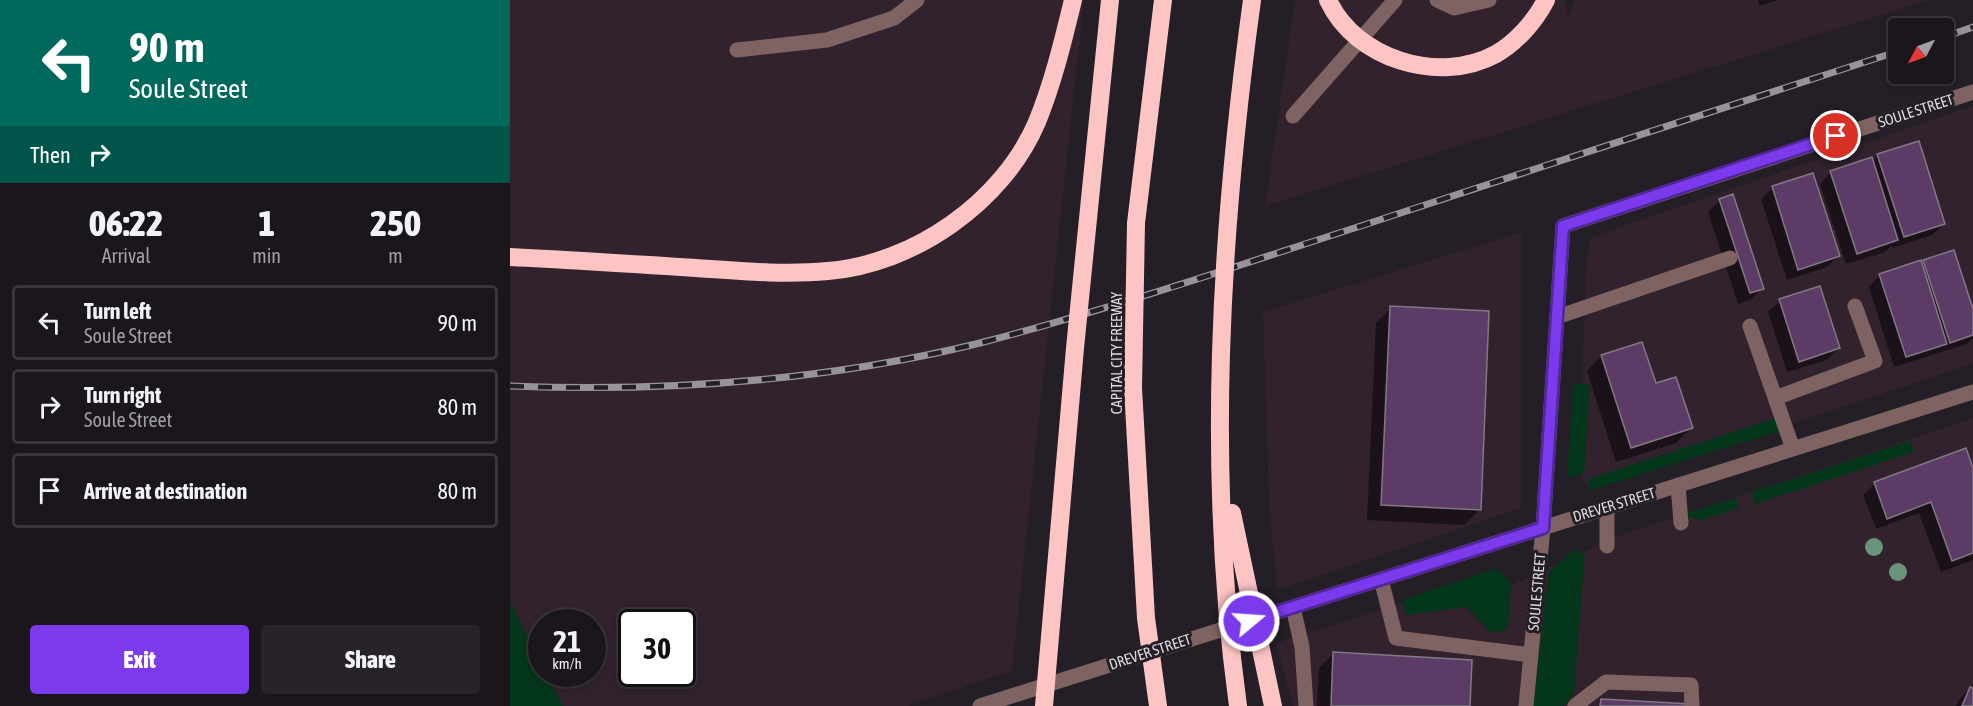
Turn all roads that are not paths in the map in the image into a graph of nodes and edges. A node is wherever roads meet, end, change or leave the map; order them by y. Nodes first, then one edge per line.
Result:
1 (916, 0) edge
2 (1073, 0) edge
3 (1110, 0) edge
4 (1163, 0) edge
5 (1252, 0) edge
6 (1328, 0) edge
7 (1395, 0) edge
8 (1437, 0) edge
9 (1490, 0) edge
10 (1546, 0) edge
11 (737, 50) dead end
12 (1973, 92) edge
13 (1293, 116) dead end
14 (510, 257) edge
15 (1730, 258) dead end
16 (1855, 306) dead end
17 (1557, 317) junction
18 (1750, 326) dead end
19 (1973, 392) edge
20 (1775, 398) junction
21 (1793, 449) junction
22 (1221, 455) junction
23 (1678, 485) junction
24 (1607, 507) junction
25 (1681, 523) dead end
26 (1543, 528) junction
27 (1607, 546) dead end
28 (1381, 579) junction
29 (1293, 607) junction
30 (1531, 655) junction
31 (980, 706) edge
32 (1044, 706) edge
33 (1158, 706) edge
34 (1238, 706) edge
35 (1273, 706) edge
36 (1306, 706) edge
37 (1526, 706) edge
38 (1575, 706) edge
39 (1692, 706) edge

1 - 11 street
2 - 14 highway
3 - 32 highway, bridge
4 - 33 highway, CAPITAL CITY FREEWAY, bridge
5 - 22 highway, bridge
6 - 10 highway, bridge
7 - 13 street
8 - 9 street
12 - 17 street, SOULE STREET
15 - 17 street
16 - 20 street
17 - 26 street, SOULE STREET
18 - 20 street
19 - 21 street, DREVER STREET
20 - 21 street
21 - 23 street, DREVER STREET
22 - 34 highway, bridge
22 - 35 highway, bridge
23 - 24 street, DREVER STREET
23 - 25 street
24 - 26 street, DREVER STREET
24 - 27 street
26 - 28 street, DREVER STREET
26 - 30 street, SOULE STREET
28 - 29 street, DREVER STREET
28 - 30 street
29 - 31 street, DREVER STREET
29 - 36 street
30 - 37 street, SOULE STREET
38 - 39 street

